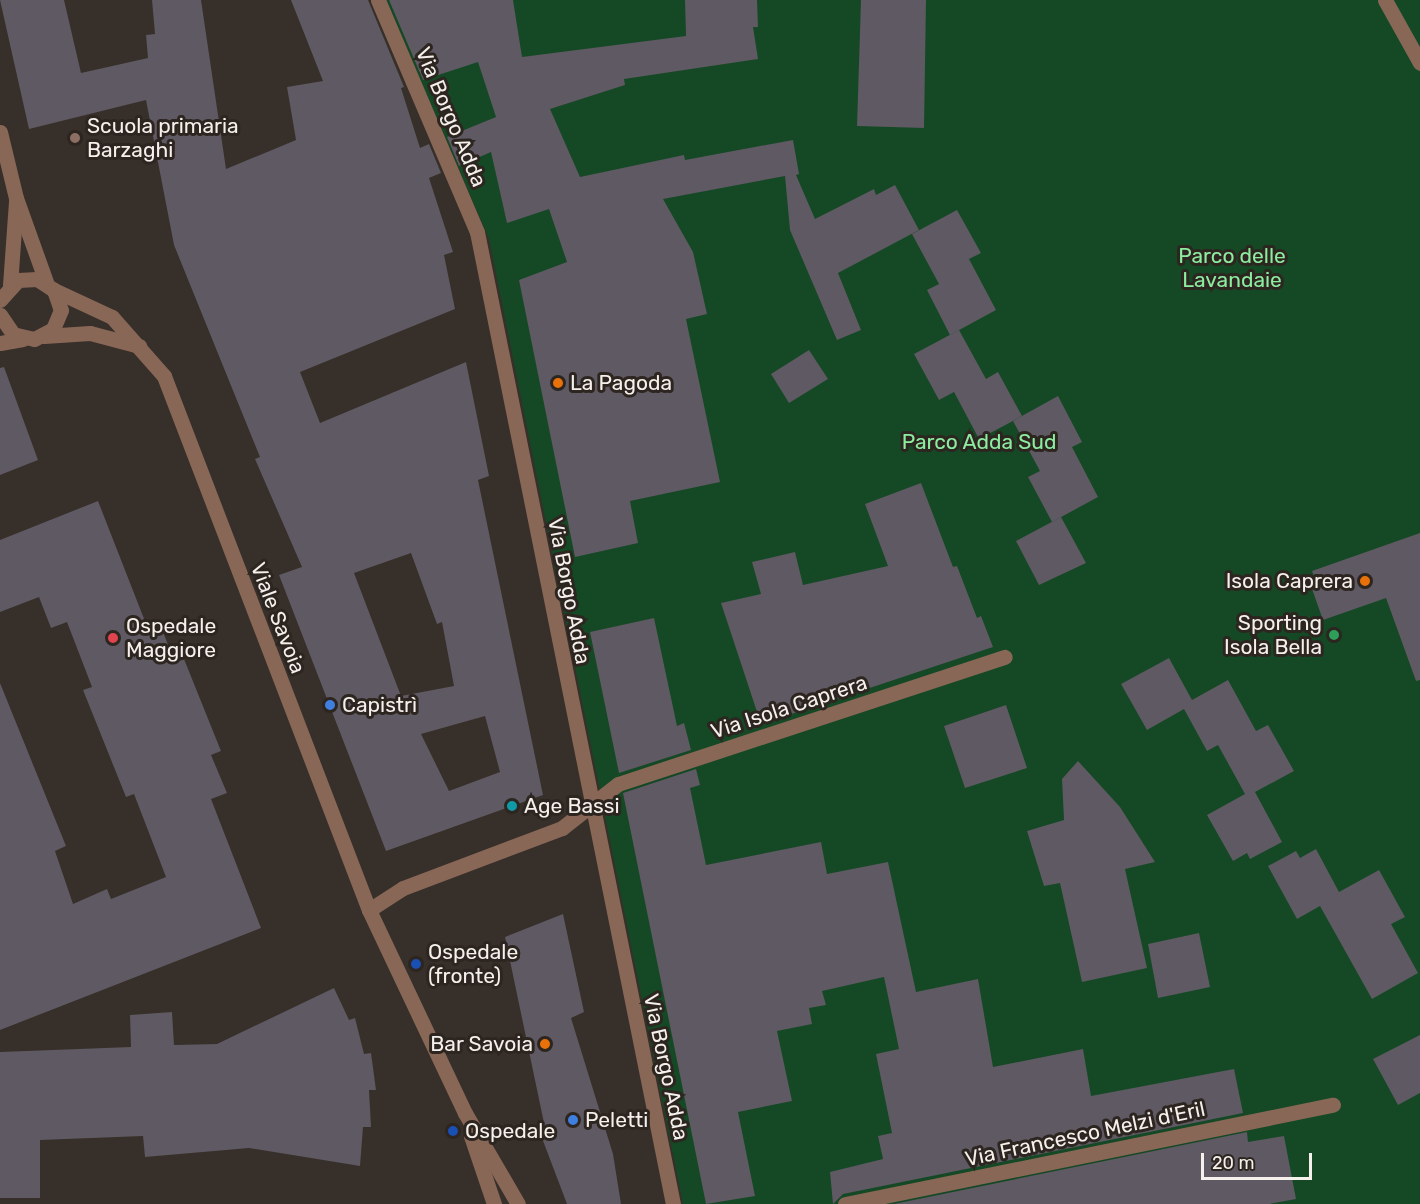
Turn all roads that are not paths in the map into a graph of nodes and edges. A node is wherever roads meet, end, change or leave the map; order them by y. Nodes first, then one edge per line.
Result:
1 (378, 0) edge
2 (1385, 0) edge
3 (1420, 63) edge
4 (0, 132) edge
5 (16, 198) junction
6 (10, 285) junction
7 (50, 286) junction
8 (0, 300) edge
9 (0, 315) edge
10 (44, 336) junction
11 (23, 339) junction
12 (0, 343) edge
13 (140, 346) junction
14 (1005, 657) dead end
15 (591, 806) junction
16 (369, 910) junction
17 (1333, 1105) dead end
18 (465, 1113) junction
19 (494, 1204) edge
20 (518, 1204) edge
21 (673, 1204) edge
22 (845, 1204) edge

1 - 15 street, Via Borgo Adda
2 - 3 street
4 - 5 street
5 - 6 street
5 - 7 street
6 - 7 street
6 - 8 street
7 - 10 street
7 - 13 street, Viale Savoia
9 - 11 street
10 - 11 street
10 - 13 street
11 - 12 street
13 - 16 street, Viale Savoia
14 - 15 street, Via Isola Caprera
15 - 16 street, Via Isola Caprera
15 - 21 street, Via Borgo Adda
16 - 18 street, Viale Savoia
17 - 22 street, Via Francesco Melzi d'Eril
18 - 19 street
18 - 20 street

